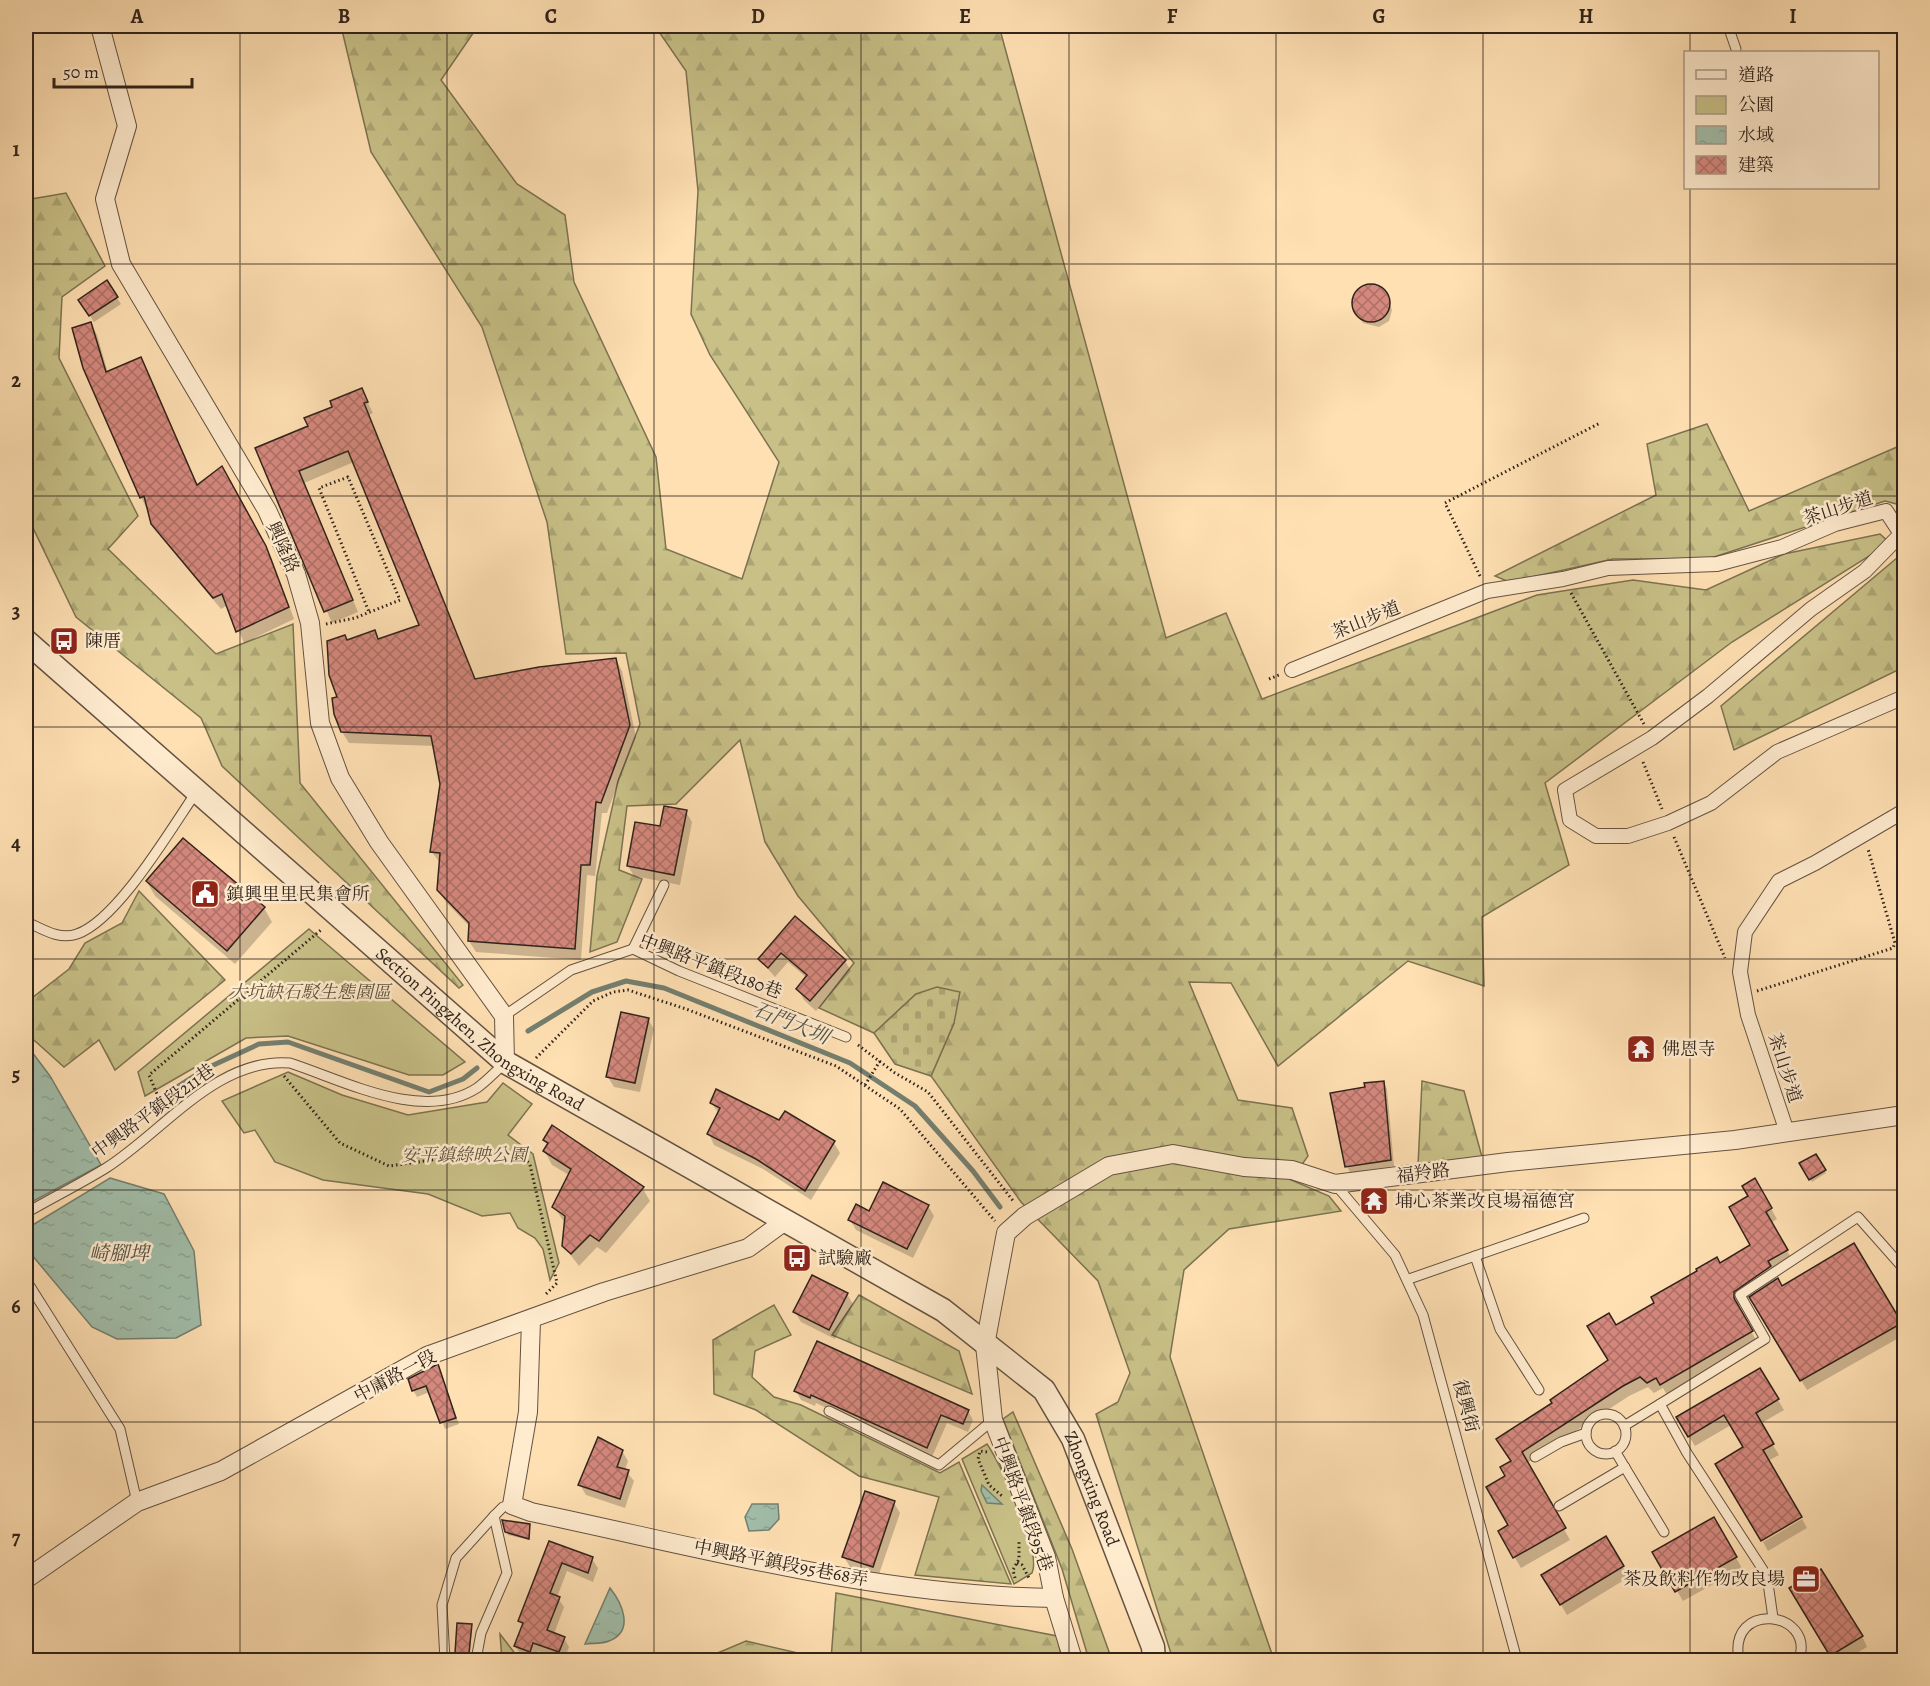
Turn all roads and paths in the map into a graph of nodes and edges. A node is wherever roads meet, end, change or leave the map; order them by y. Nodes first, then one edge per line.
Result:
1 (100, 26) edge
2 (1728, 26) edge
3 (1736, 49) dead end
4 (1600, 423) dead end
5 (1563, 579) junction
6 (1487, 591) junction
7 (369, 612) junction
8 (310, 623) junction
9 (26, 641) edge
10 (1292, 670) dead end
11 (1905, 697) edge
12 (1652, 738) junction
13 (1642, 760) dead end
14 (196, 791) junction
15 (1905, 811) edge
16 (1668, 823) junction
17 (1864, 836) junction
18 (1681, 855) dead end
19 (664, 885) dead end
20 (339, 915) junction
21 (29, 923) dead end
22 (633, 949) junction
23 (1726, 961) dead end
24 (1744, 995) junction
25 (504, 1016) junction
26 (846, 1037) joint
27 (271, 1061) junction
28 (880, 1061) junction
29 (514, 1067) junction
30 (865, 1086) junction
31 (1905, 1115) edge
32 (168, 1119) junction
33 (1787, 1132) junction
34 (1335, 1184) junction
35 (26, 1213) edge
36 (1024, 1216) junction
37 (1584, 1218) dead end
38 (785, 1221) junction
39 (1006, 1233) junction
40 (1475, 1256) junction
41 (1905, 1269) edge
42 (26, 1280) edge
43 (1409, 1280) junction
44 (531, 1320) junction
45 (985, 1345) junction
46 (1539, 1390) dead end
47 (1660, 1404) junction
48 (829, 1411) dead end
49 (993, 1420) junction
50 (1624, 1426) junction
51 (1586, 1433) junction
52 (1615, 1451) junction
53 (1535, 1457) dead end
54 (1010, 1464) junction
55 (1624, 1467) junction
56 (138, 1502) junction
57 (1006, 1503) dead end
58 (512, 1505) junction
59 (1559, 1506) dead end
60 (494, 1516) junction
61 (1018, 1532) dead end
62 (1664, 1532) dead end
63 (26, 1579) edge
64 (1011, 1597) junction
65 (1054, 1598) junction
66 (1773, 1618) junction
67 (445, 1660) edge
68 (477, 1660) edge
69 (1073, 1660) edge
70 (1154, 1660) edge
71 (1517, 1660) edge
72 (1739, 1660) edge
73 (1799, 1660) edge

1 - 8 street, 興隆路
2 - 3 lane
4 - 6 path
5 - 6 street, 茶山步道
5 - 12 path
5 - 12 street, 茶山步道
6 - 10 street, 茶山步道
7 - 7 path
7 - 8 path
8 - 25 street, 興隆路
9 - 14 street, Section Pingzhen, Zhongxing Road
11 - 16 street, 茶山步道
12 - 16 street, 茶山步道
13 - 16 path
14 - 20 street, Section Pingzhen, Zhongxing Road
14 - 21 lane
15 - 17 street, 茶山步道
17 - 24 street, 茶山步道
17 - 24 path
18 - 23 path
19 - 22 lane
20 - 29 street, Section Pingzhen, Zhongxing Road
20 - 32 path
22 - 25 lane, 中興路平鎮段180巷
22 - 26 lane, 中興路平鎮段180巷
24 - 33 street, 茶山步道
25 - 29 street
26 - 28 path
27 - 29 lane, 中興路平鎮段211巷
27 - 32 lane, 中興路平鎮段211巷
27 - 44 path
28 - 30 path
28 - 36 path
29 - 30 path
29 - 38 street, Section Pingzhen, Zhongxing Road
30 - 39 path
31 - 33 street, 福羚路
32 - 35 lane, 中興路平鎮段211巷
33 - 34 street, 福羚路
34 - 36 street, 福羚路
34 - 43 lane, 復興街
36 - 39 street, 福羚路
37 - 40 lane
38 - 44 street, 中庸路一段
38 - 45 street, Section Pingzhen, Zhongxing Road
39 - 45 street
40 - 43 lane
40 - 46 lane
41 - 47 lane
42 - 56 lane
43 - 71 lane, 復興街
44 - 56 street, 中庸路一段
44 - 58 street
45 - 49 street, 中興路平鎮段95巷
45 - 70 street, Zhongxing Road
47 - 50 lane
47 - 66 lane
48 - 49 lane
49 - 54 street, 中興路平鎮段95巷
50 - 51 lane
50 - 52 lane
51 - 52 lane
51 - 53 lane
52 - 55 lane
54 - 57 path
54 - 65 street, 中興路平鎮段95巷
55 - 59 lane
55 - 62 lane
56 - 63 street, 中庸路一段
58 - 60 lane
58 - 64 street, 中興路平鎮段95巷68弄
60 - 67 lane
60 - 68 lane
61 - 64 path
64 - 65 street, 中興路平鎮段95巷68弄
65 - 69 street, 中興路平鎮段95巷
66 - 72 lane
66 - 73 lane

